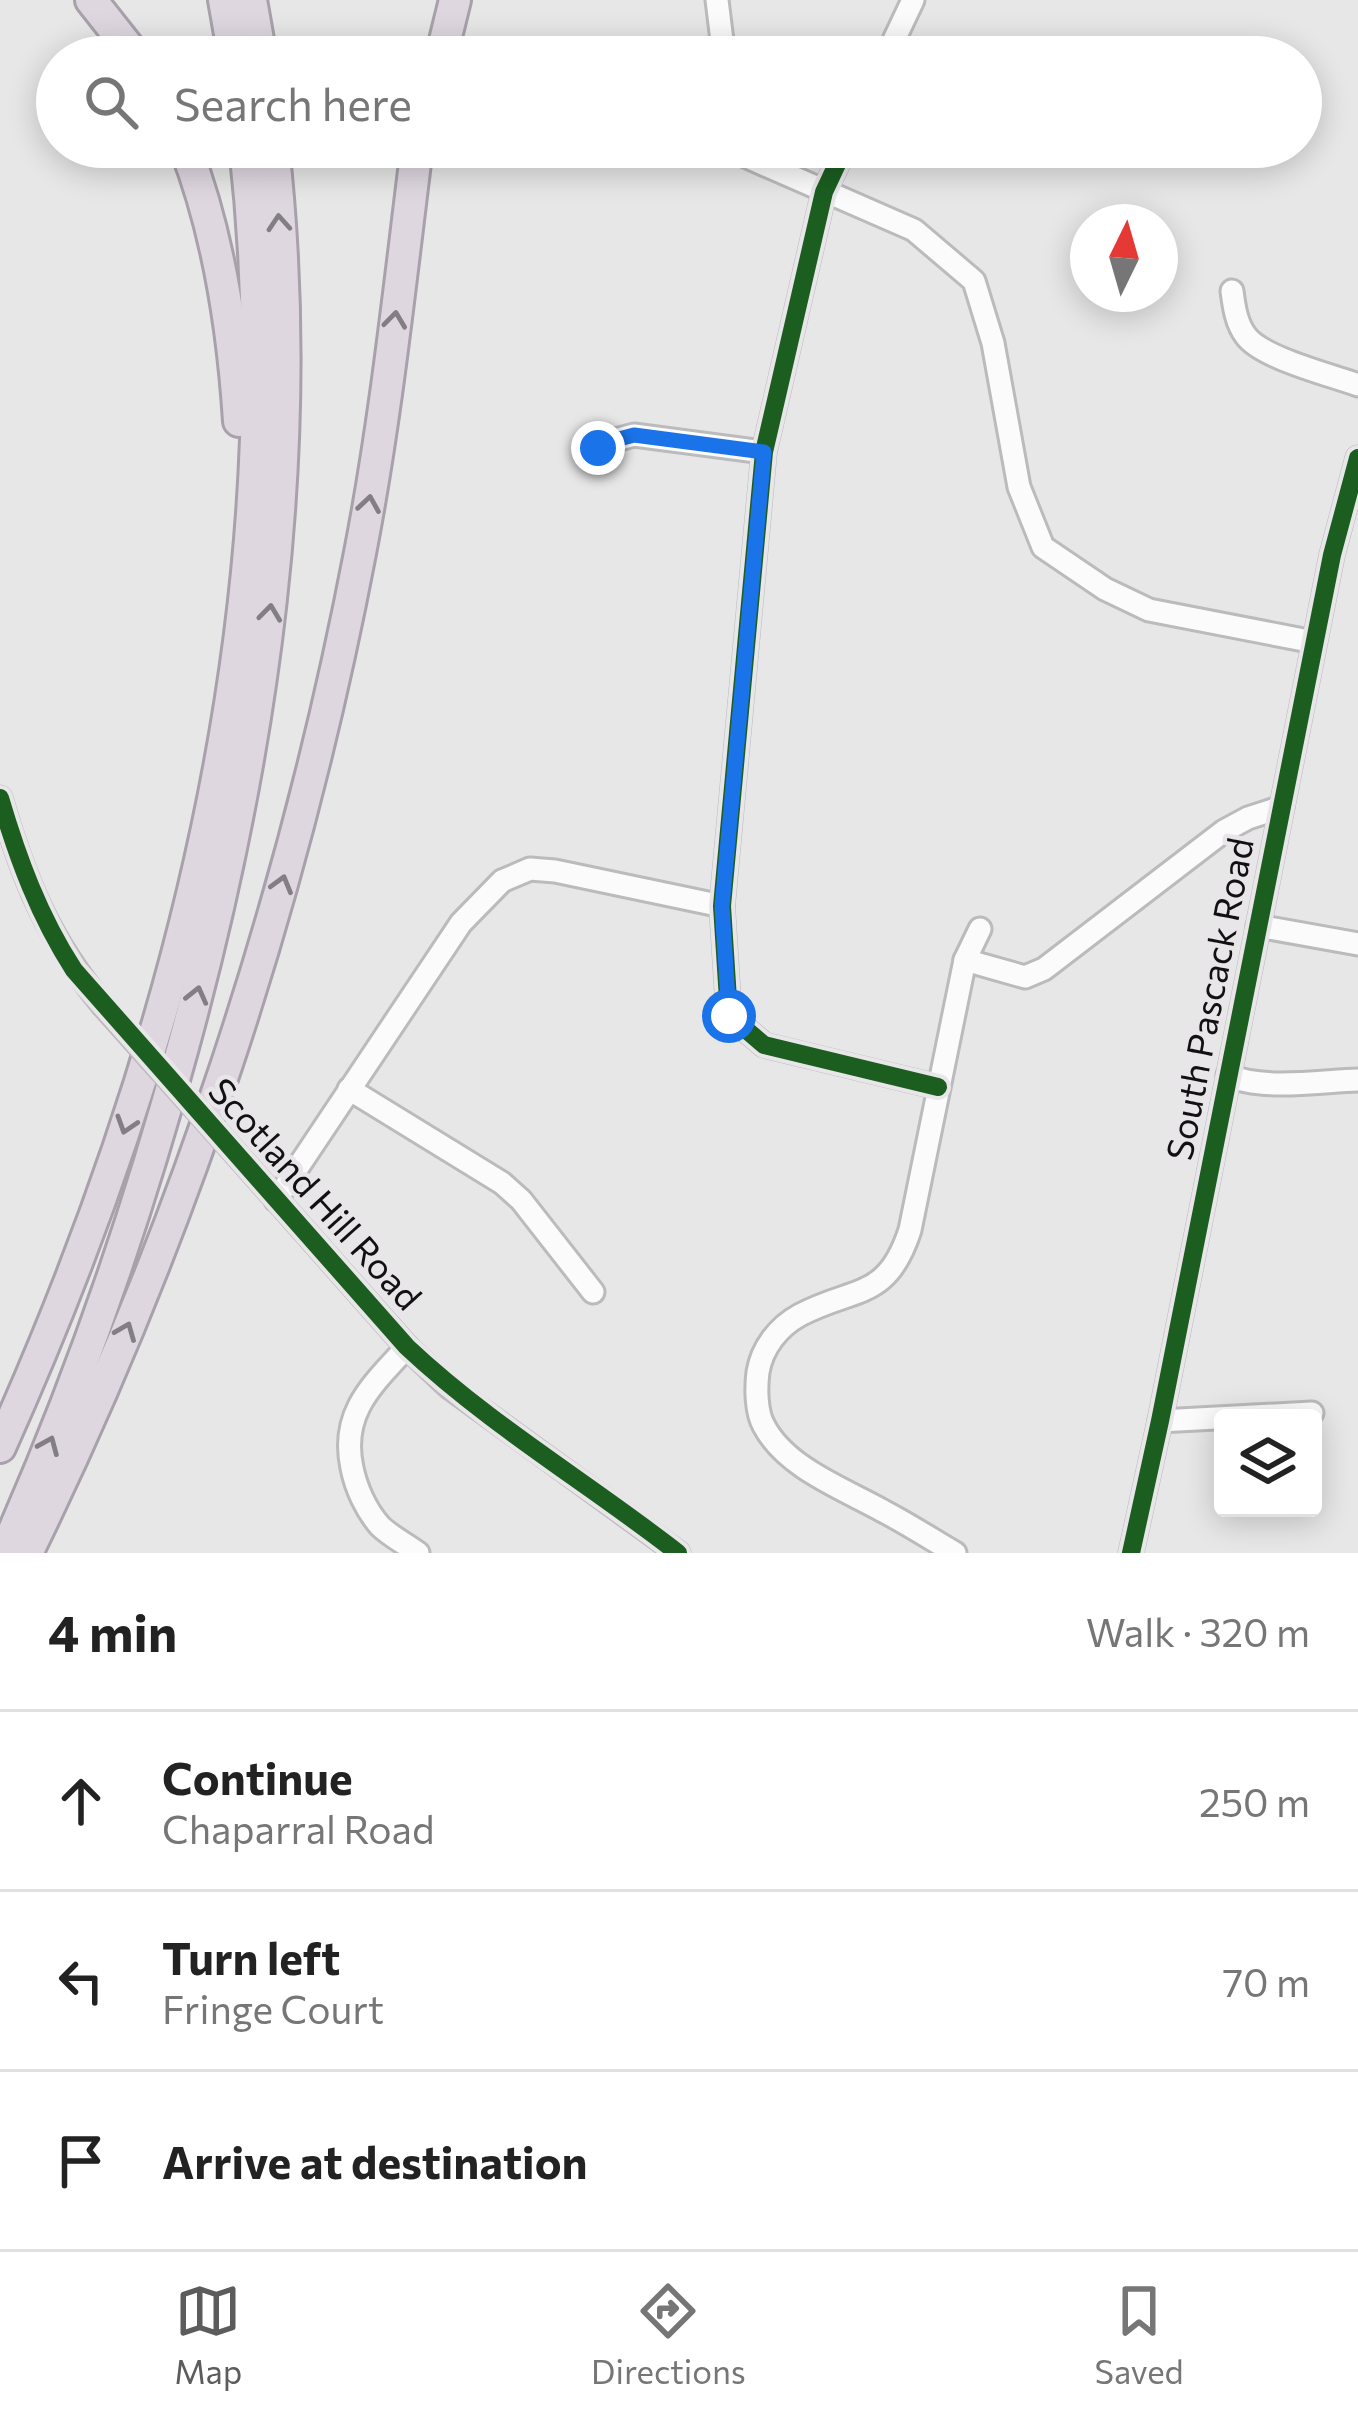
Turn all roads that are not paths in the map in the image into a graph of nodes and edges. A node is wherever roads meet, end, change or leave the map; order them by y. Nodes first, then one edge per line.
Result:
1 (91, 0) edge
2 (224, 0) edge
3 (251, 0) edge
4 (436, 0) edge
5 (455, 0) edge
6 (717, 0) edge
7 (913, 0) edge
8 (119, 36) edge
9 (230, 36) edge
10 (257, 36) edge
11 (431, 36) edge
12 (446, 36) edge
13 (721, 36) edge
14 (896, 36) edge
15 (191, 168) edge
16 (247, 168) edge
17 (275, 168) edge
18 (415, 168) edge
19 (771, 168) edge
20 (835, 168) edge
21 (824, 193) junction
22 (1232, 291) dead end
23 (1358, 385) edge
24 (764, 452) junction
25 (587, 454) dead end
26 (1358, 458) edge
27 (1314, 643) junction
28 (228, 727) junction
29 (0, 798) edge
30 (1282, 807) junction
31 (722, 906) junction
32 (1258, 926) junction
33 (980, 929) dead end
34 (1358, 944) edge
35 (965, 960) junction
36 (1228, 1075) junction
37 (1358, 1080) edge
38 (938, 1087) junction
39 (350, 1089) junction
40 (277, 1200) junction
41 (593, 1292) dead end
42 (407, 1347) junction
43 (1214, 1418) edge
44 (1160, 1421) junction
45 (0, 1447) edge
46 (405, 1549) edge
47 (4, 1553) edge
48 (27, 1553) edge
49 (678, 1553) edge
50 (955, 1553) edge
51 (1131, 1553) edge

1 - 8 highway
2 - 9 highway
3 - 10 highway
4 - 11 highway
5 - 12 highway
6 - 13 street
7 - 14 street
15 - 28 highway
16 - 28 highway
47 -> 17 highway
48 -> 18 highway
19 - 21 street
20 - 21 street
21 - 24 street
21 - 27 street
22 - 23 street
24 - 25 street
24 - 31 street
26 - 27 street, South Pascack Road
27 - 30 street, South Pascack Road
28 -> 45 highway
29 - 40 street, Scotland Hill Road, bridge
30 - 32 street, South Pascack Road
30 - 35 street
31 - 38 street
31 - 39 street
32 - 34 street
32 - 36 street, South Pascack Road
33 - 35 street
35 - 38 street
36 - 37 street
36 - 44 street, South Pascack Road
38 - 50 street
39 - 40 street
39 - 41 street
40 - 42 street, Scotland Hill Road
42 - 46 street
42 - 49 street, Scotland Hill Road
43 - 44 street
44 - 51 street, South Pascack Road

